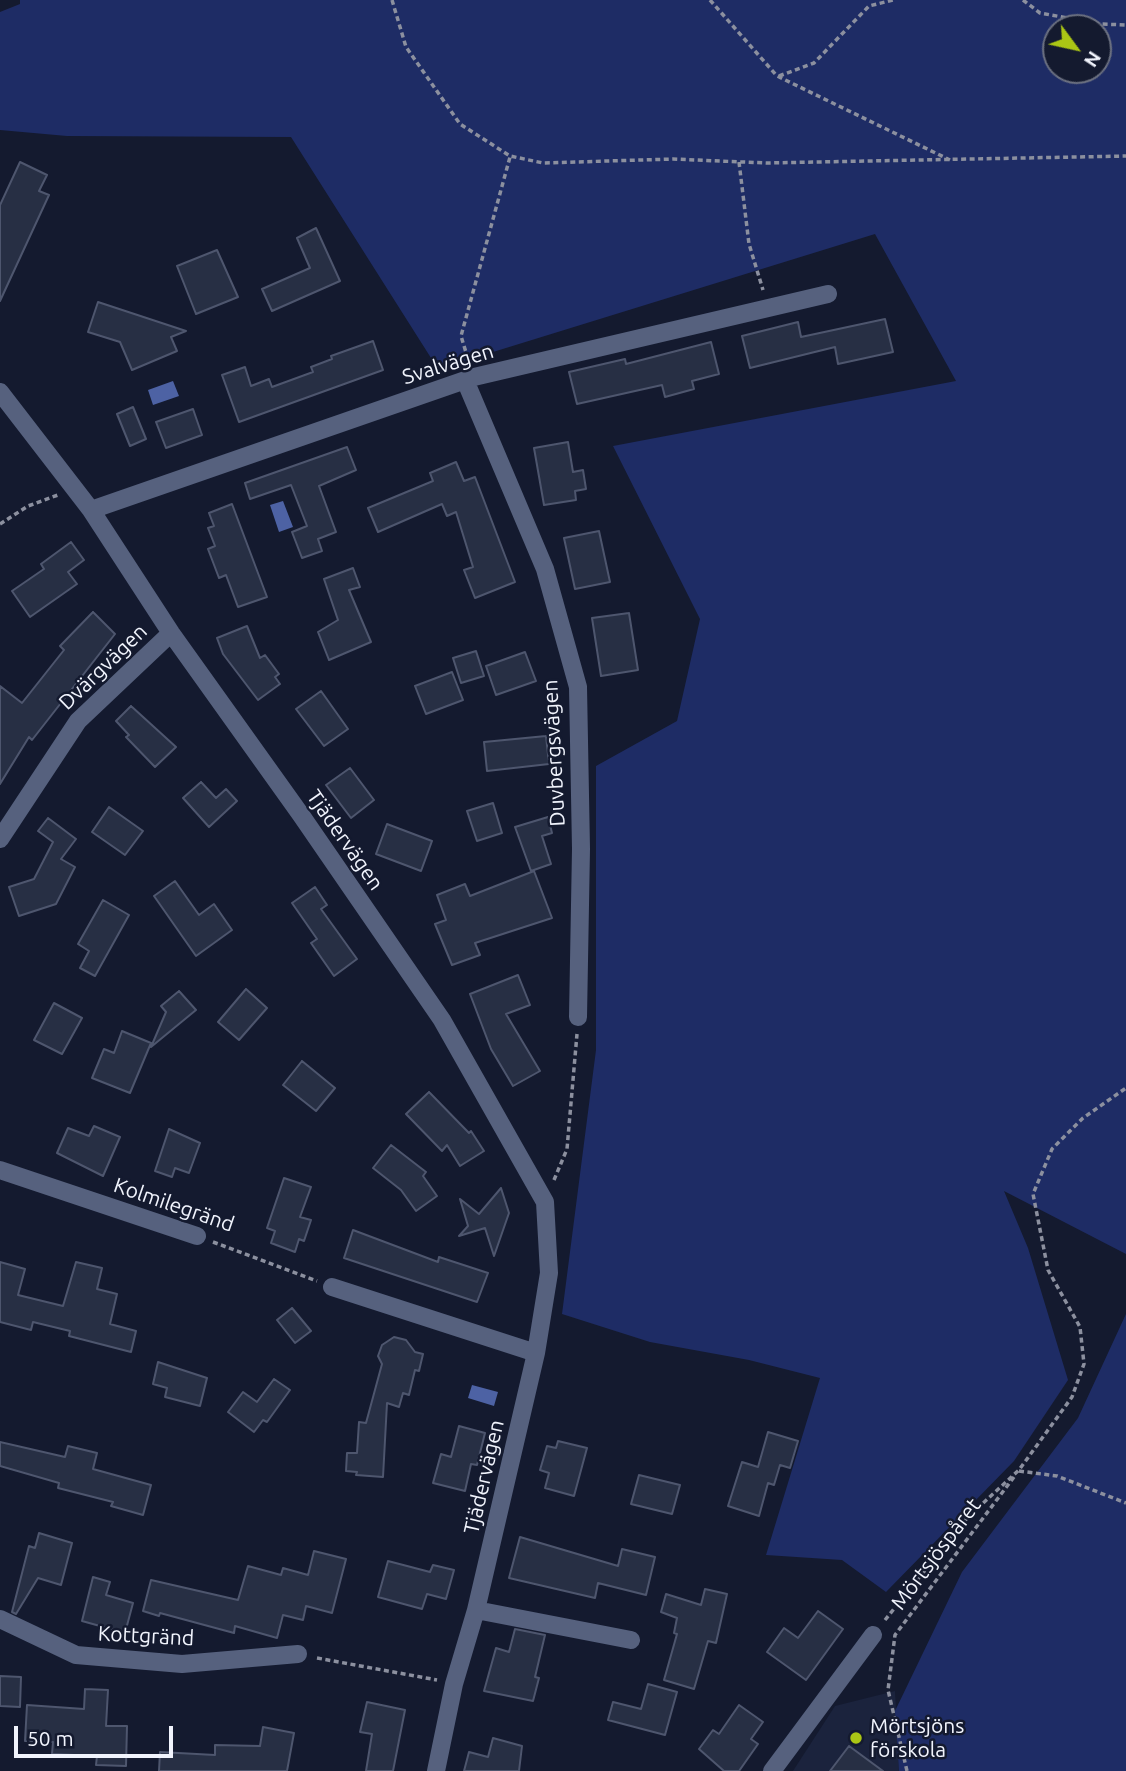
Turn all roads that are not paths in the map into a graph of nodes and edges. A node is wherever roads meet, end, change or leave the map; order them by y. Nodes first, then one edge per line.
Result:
1 (828, 294) dead end
2 (470, 379) junction
3 (0, 393) edge
4 (90, 510) junction
5 (171, 633) junction
6 (0, 839) edge
7 (578, 1017) road end
8 (0, 1170) edge
9 (197, 1236) road end
10 (332, 1287) road end
11 (536, 1353) junction
12 (476, 1610) junction
13 (0, 1619) edge
14 (873, 1635) road end
15 (631, 1640) dead end
16 (298, 1654) road end
17 (436, 1771) edge
18 (772, 1771) edge

1 - 2 street, Svalvägen
2 - 4 street, Svalvägen
2 - 7 street, Duvbergsvägen
3 - 4 street, Tjädervägen
4 - 5 street, Tjädervägen
5 - 6 street, Dvärgvägen
5 - 11 street, Tjädervägen
8 - 9 street, Kolmilegränd
10 - 11 street
11 - 12 street, Tjädervägen
12 - 15 street
12 - 17 street, Tjädervägen
13 - 16 street, Kottgränd
14 - 18 street

